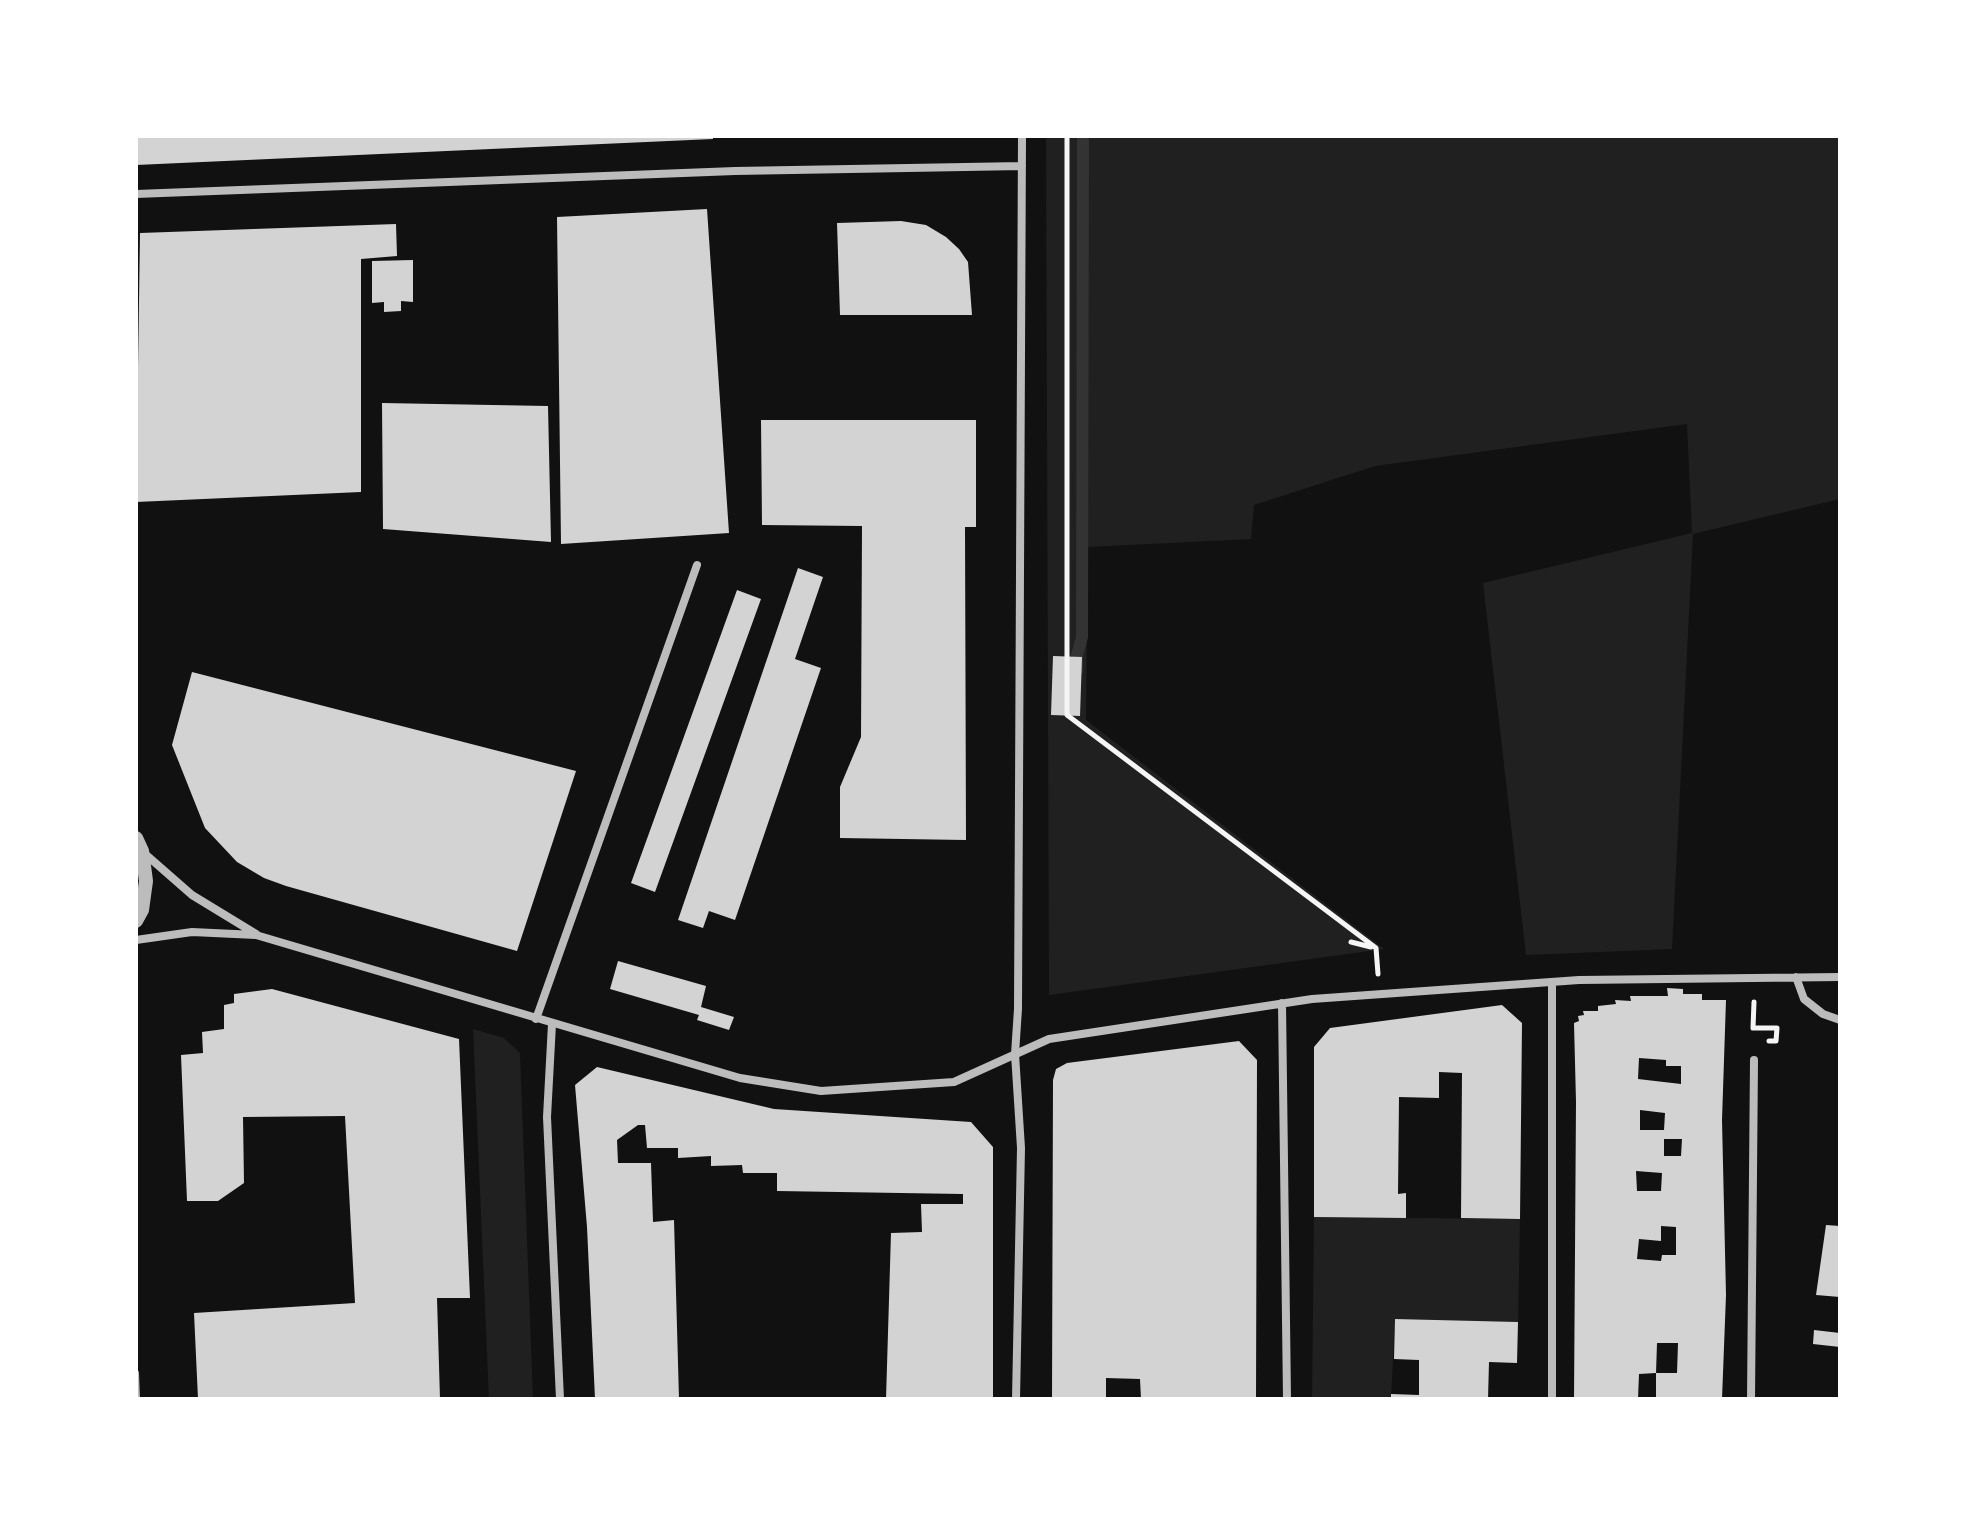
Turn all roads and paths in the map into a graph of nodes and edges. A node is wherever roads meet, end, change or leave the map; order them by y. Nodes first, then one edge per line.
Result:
1 (1022, 136) edge
2 (1067, 136) edge
3 (1022, 166) junction
4 (136, 194) edge
5 (697, 565) dead end
6 (139, 845) edge
7 (136, 921) edge
8 (256, 935) junction
9 (136, 940) edge
10 (1351, 942) dead end
11 (1755, 977) junction
12 (1796, 977) junction
13 (1840, 977) edge
14 (1552, 982) junction
15 (1282, 1003) junction
16 (536, 1019) junction
17 (1840, 1020) edge
18 (552, 1024) junction
19 (1015, 1054) junction
20 (1754, 1060) joint
21 (136, 1373) edge
22 (137, 1399) edge
23 (560, 1399) edge
24 (1016, 1399) edge
25 (1287, 1399) edge
26 (1552, 1399) edge
27 (1751, 1399) edge

1 - 3 street
2 - 10 path
3 - 4 street
3 - 19 street
5 - 16 street
6 - 7 street
6 - 8 street
8 - 9 street
8 - 16 street
11 - 12 street
11 - 14 street
11 - 20 path
12 - 13 street
12 - 17 street
14 - 15 street
14 - 26 street
15 - 19 street
15 - 25 street
16 - 18 street
18 - 19 street
18 - 23 street
19 - 24 street
20 - 27 street
21 - 22 lane

